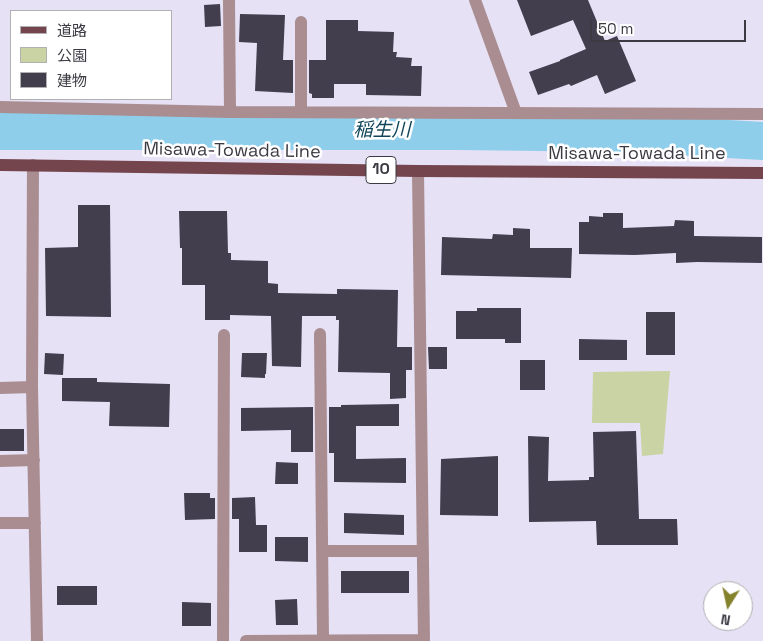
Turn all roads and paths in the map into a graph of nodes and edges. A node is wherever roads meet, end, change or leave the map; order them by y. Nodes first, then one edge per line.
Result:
1 (229, 0) edge
2 (475, 0) edge
3 (301, 22) dead end
4 (0, 107) edge
5 (230, 112) junction
6 (301, 112) junction
7 (516, 113) junction
8 (763, 114) edge
9 (0, 165) edge
10 (33, 165) junction
11 (418, 171) junction
12 (763, 172) edge
13 (320, 334) dead end
14 (224, 336) dead end
15 (0, 388) edge
16 (32, 388) junction
17 (34, 460) junction
18 (0, 461) edge
19 (0, 523) edge
20 (35, 523) junction
21 (323, 551) junction
22 (423, 551) junction
23 (324, 640) edge
24 (424, 640) edge
25 (37, 641) edge
26 (223, 641) edge
27 (246, 641) edge
28 (297, 641) edge

1 - 5 street
2 - 7 street
3 - 6 street
4 - 5 street
5 - 6 street
6 - 7 street
7 - 8 street
9 - 10 main road, Misawa-Towada Line / 10
10 - 11 main road, Misawa-Towada Line / 10
10 - 16 street
11 - 12 main road, Misawa-Towada Line / 10
11 - 22 street
13 - 21 street
14 - 26 street
15 - 16 street
16 - 17 street
17 - 18 street
17 - 20 street
19 - 20 street
20 - 25 street
21 - 22 street
21 - 23 street
22 - 24 street
23 - 24 street
23 - 28 street
27 - 28 street

